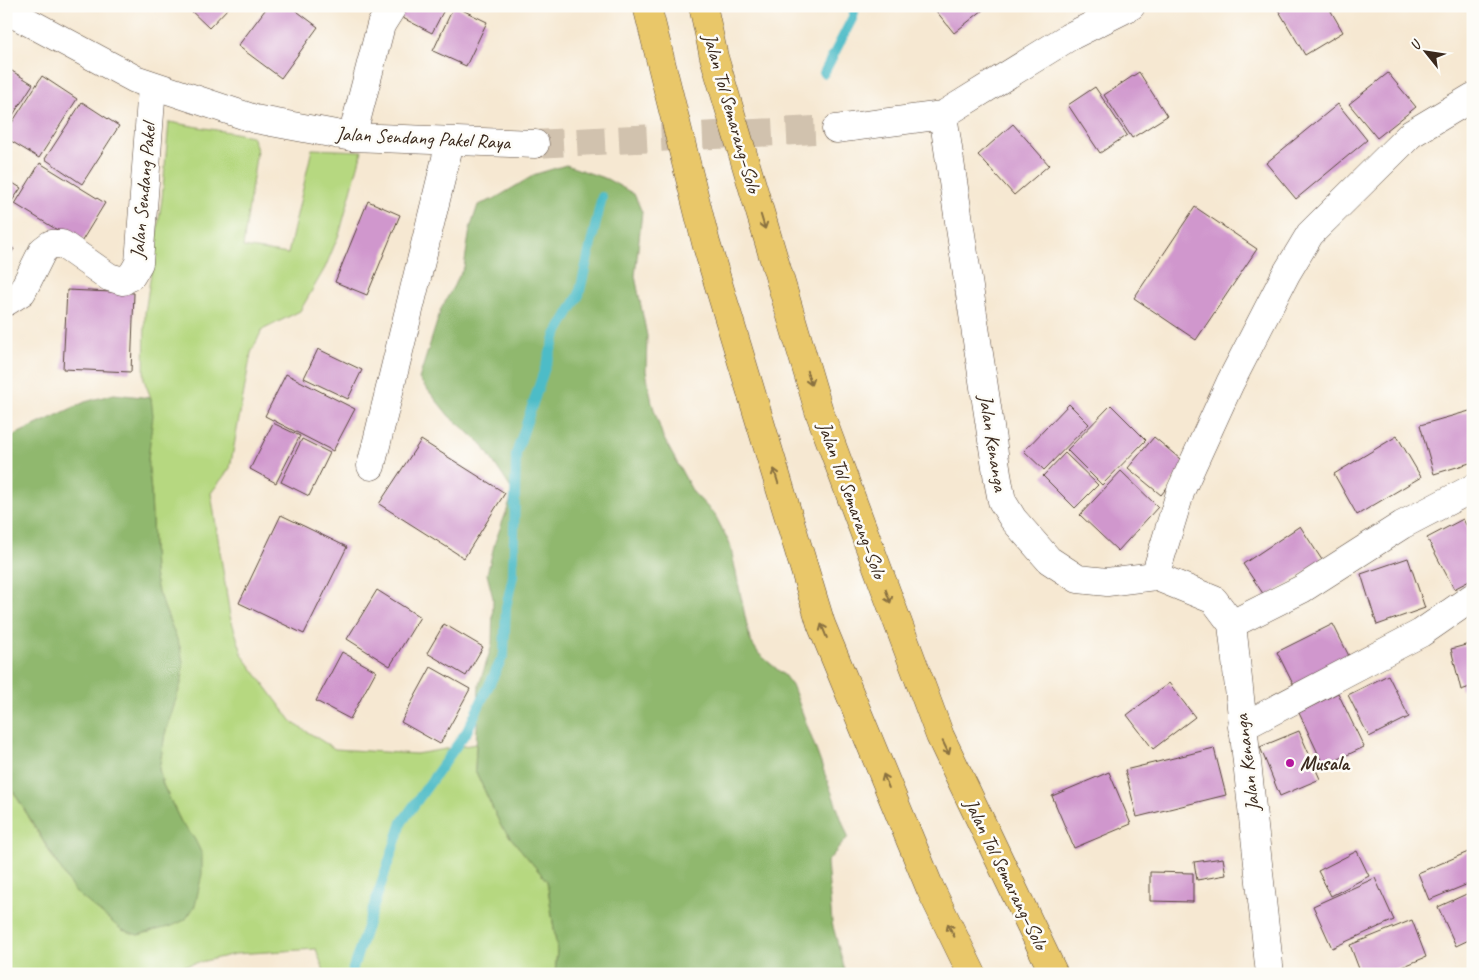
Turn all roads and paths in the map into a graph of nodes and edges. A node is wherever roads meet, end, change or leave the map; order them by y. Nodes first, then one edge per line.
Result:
1 (393, 6) edge
2 (647, 6) edge
3 (703, 6) edge
4 (1132, 6) edge
5 (6, 10) edge
6 (152, 86) junction
7 (1473, 97) edge
8 (943, 115) junction
9 (836, 129) tunnel mouth
10 (352, 137) junction
11 (450, 142) junction
12 (535, 144) tunnel mouth
13 (6, 302) edge
14 (371, 466) dead end
15 (1473, 488) edge
16 (1155, 576) junction
17 (1473, 597) edge
18 (1232, 624) junction
19 (1242, 727) junction
20 (972, 974) edge
21 (1054, 974) edge
22 (1270, 974) edge

1 - 10 street
20 -> 2 highway
3 -> 21 highway, Jalan Tol Semarang–Solo
4 - 8 street
5 - 6 street, Jalan Sendang Pakel Raya
6 - 10 street, Jalan Sendang Pakel Raya
6 - 13 street, Jalan Sendang Pakel
7 - 16 street
8 - 9 street
8 - 16 street, Jalan Kenanga
10 - 11 street, Jalan Sendang Pakel Raya
11 - 12 street, Jalan Sendang Pakel Raya
11 - 14 street
15 - 18 street
16 - 18 street, Jalan Kenanga
17 - 19 street
18 - 19 street, Jalan Kenanga
19 - 22 street, Jalan Kenanga

